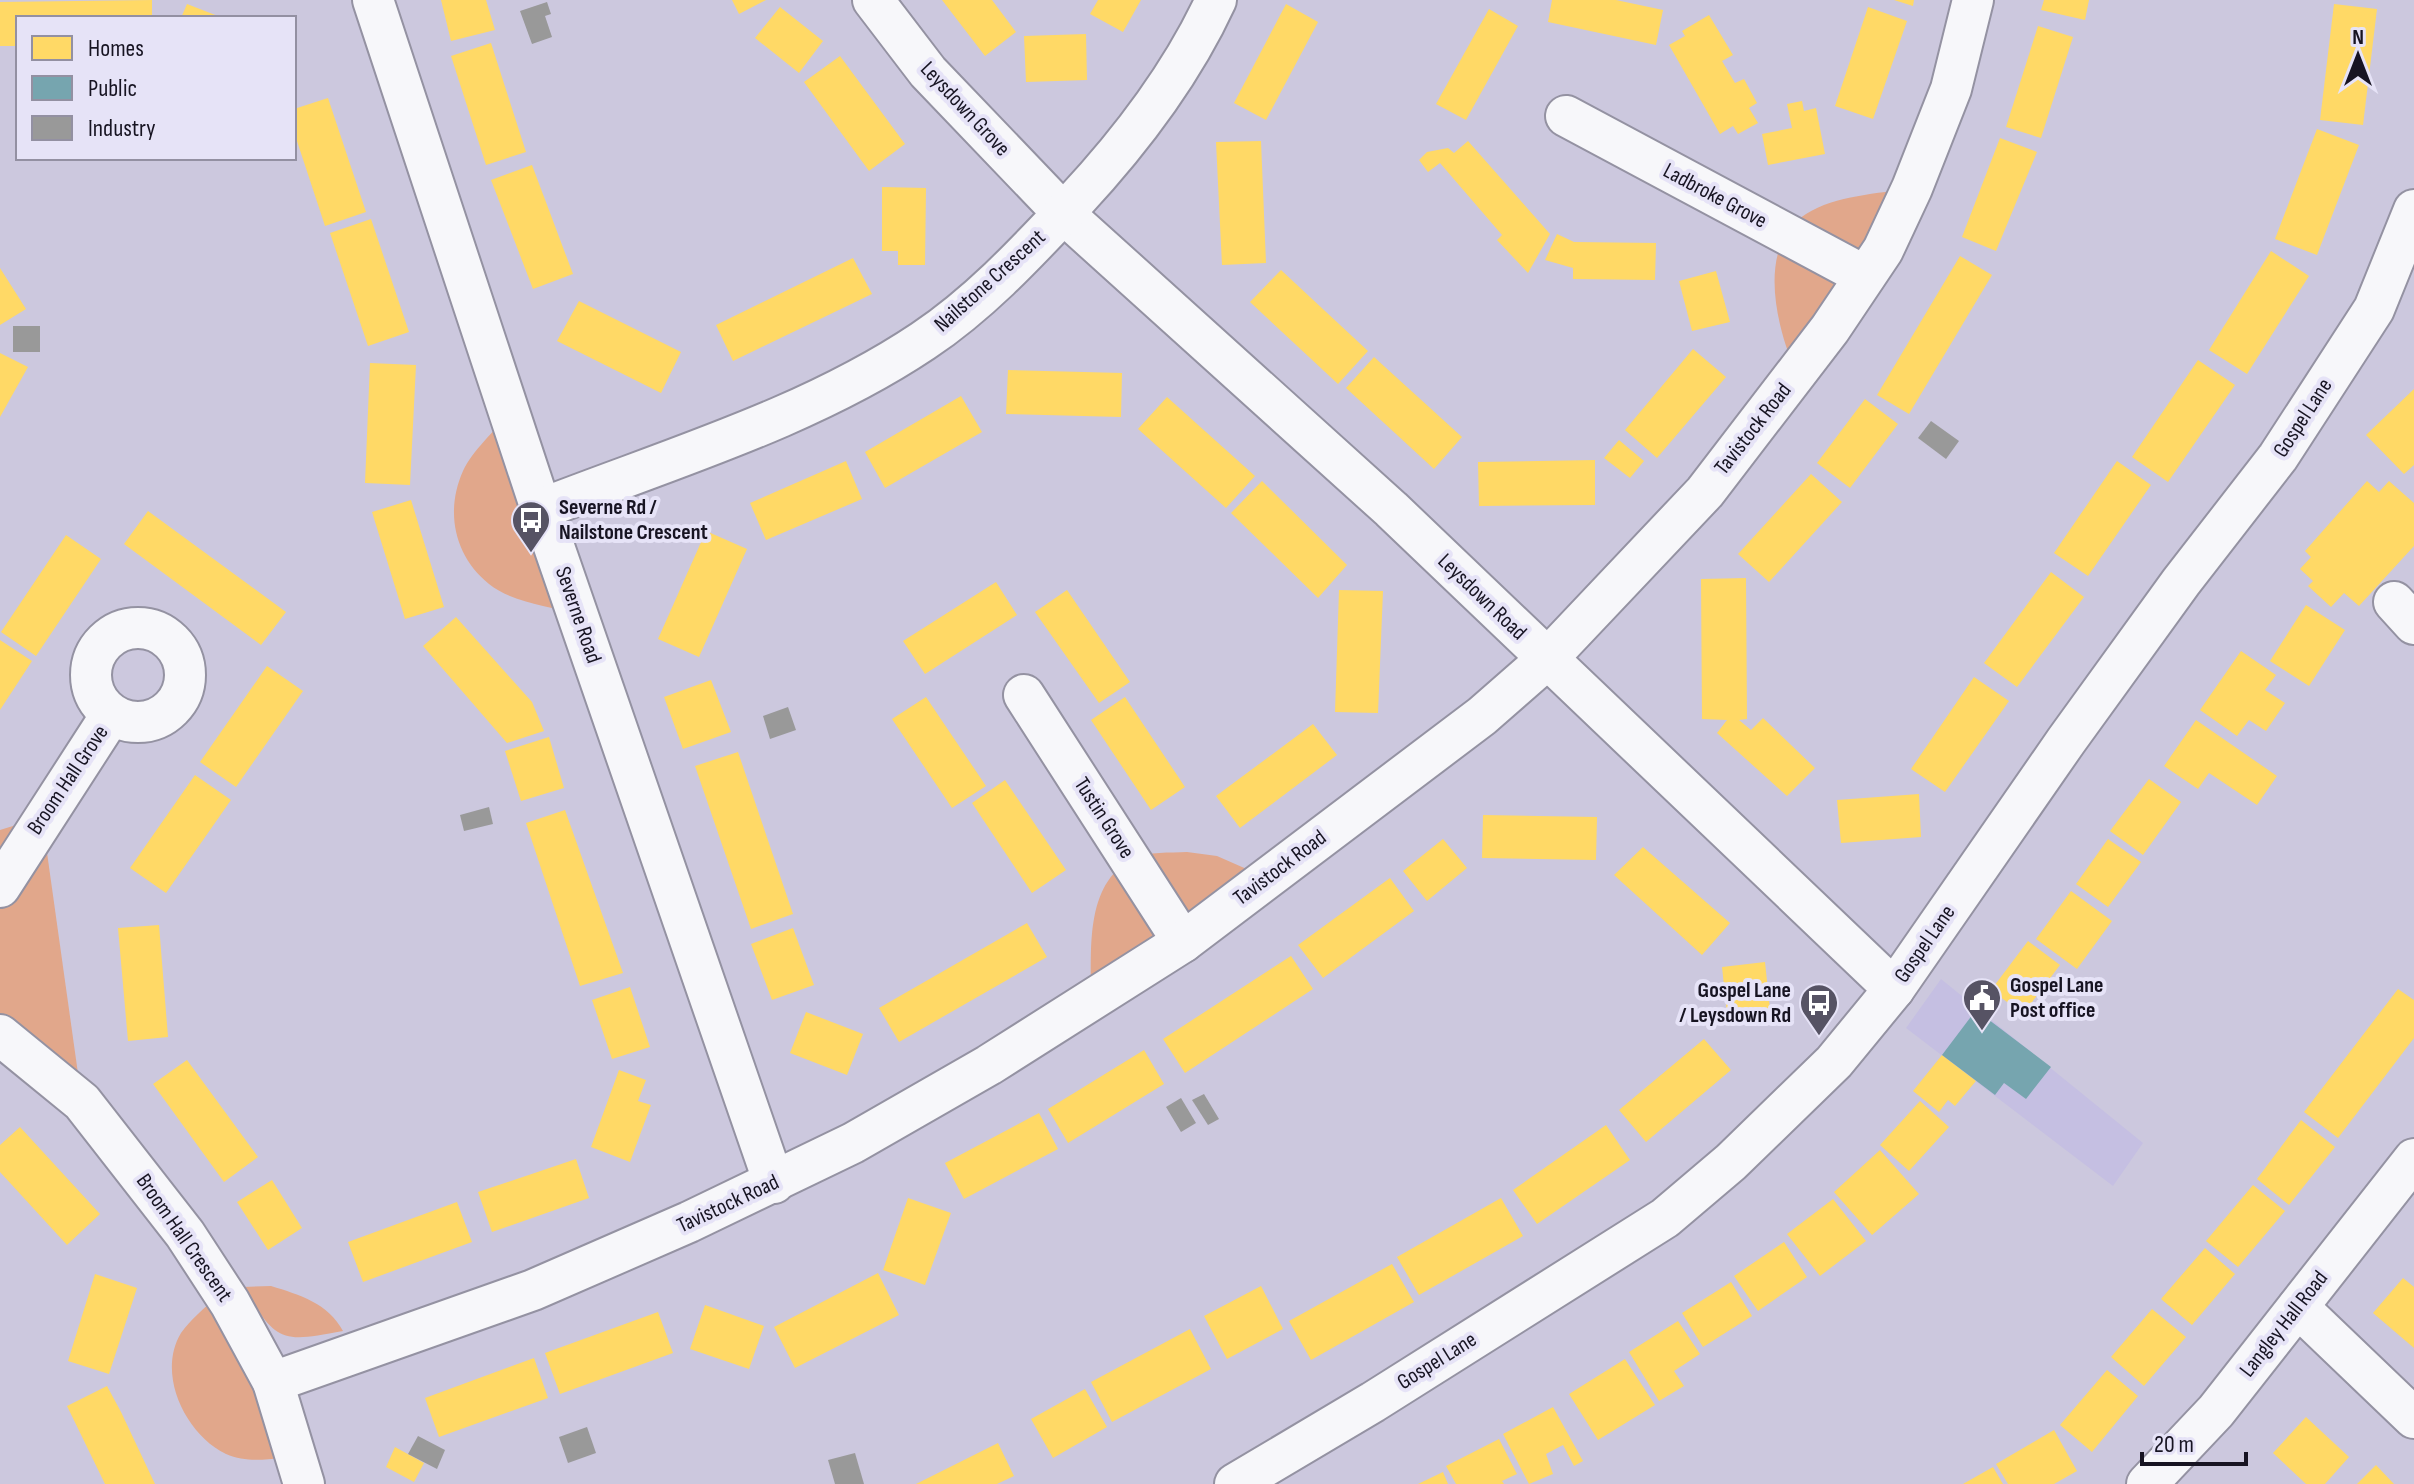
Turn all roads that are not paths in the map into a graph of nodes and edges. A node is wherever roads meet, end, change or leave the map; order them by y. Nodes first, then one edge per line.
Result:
1 (373, 0) edge
2 (873, 0) edge
3 (1216, 0) edge
4 (1973, 0) edge
5 (1566, 116) dead end
6 (1063, 213) junction
7 (2411, 227) edge
8 (1865, 276) junction
9 (541, 509) junction
10 (1546, 660) junction
11 (1024, 695) dead end
12 (111, 715) dead end
13 (0, 887) edge
14 (1183, 942) junction
15 (1894, 989) junction
16 (0, 1035) edge
17 (2414, 1159) edge
18 (774, 1183) junction
19 (2298, 1307) junction
20 (273, 1382) junction
21 (2414, 1418) edge
22 (304, 1484) edge
23 (1235, 1484) edge
24 (2147, 1484) edge

1 - 9 street, Severne Road
2 - 6 street, Leysdown Grove
3 - 6 street, Nailstone Crescent
4 - 8 street, Tavistock Road
5 - 8 street, Ladbroke Grove
6 - 9 street, Nailstone Crescent
6 - 10 street, Leysdown Road
7 - 15 street, Gospel Lane
8 - 10 street, Tavistock Road
9 - 18 street, Severne Road
10 - 14 street, Tavistock Road
10 - 15 street, Leysdown Road
11 - 14 street, Tustin Grove
12 - 13 street, Broom Hall Grove
14 - 18 street, Tavistock Road
15 - 23 street, Gospel Lane
16 - 20 street, Broom Hall Crescent
17 - 19 street, Langley Hall Road
18 - 20 street, Tavistock Road
19 - 21 street
19 - 24 street, Langley Hall Road
20 - 22 street, Broom Hall Crescent

